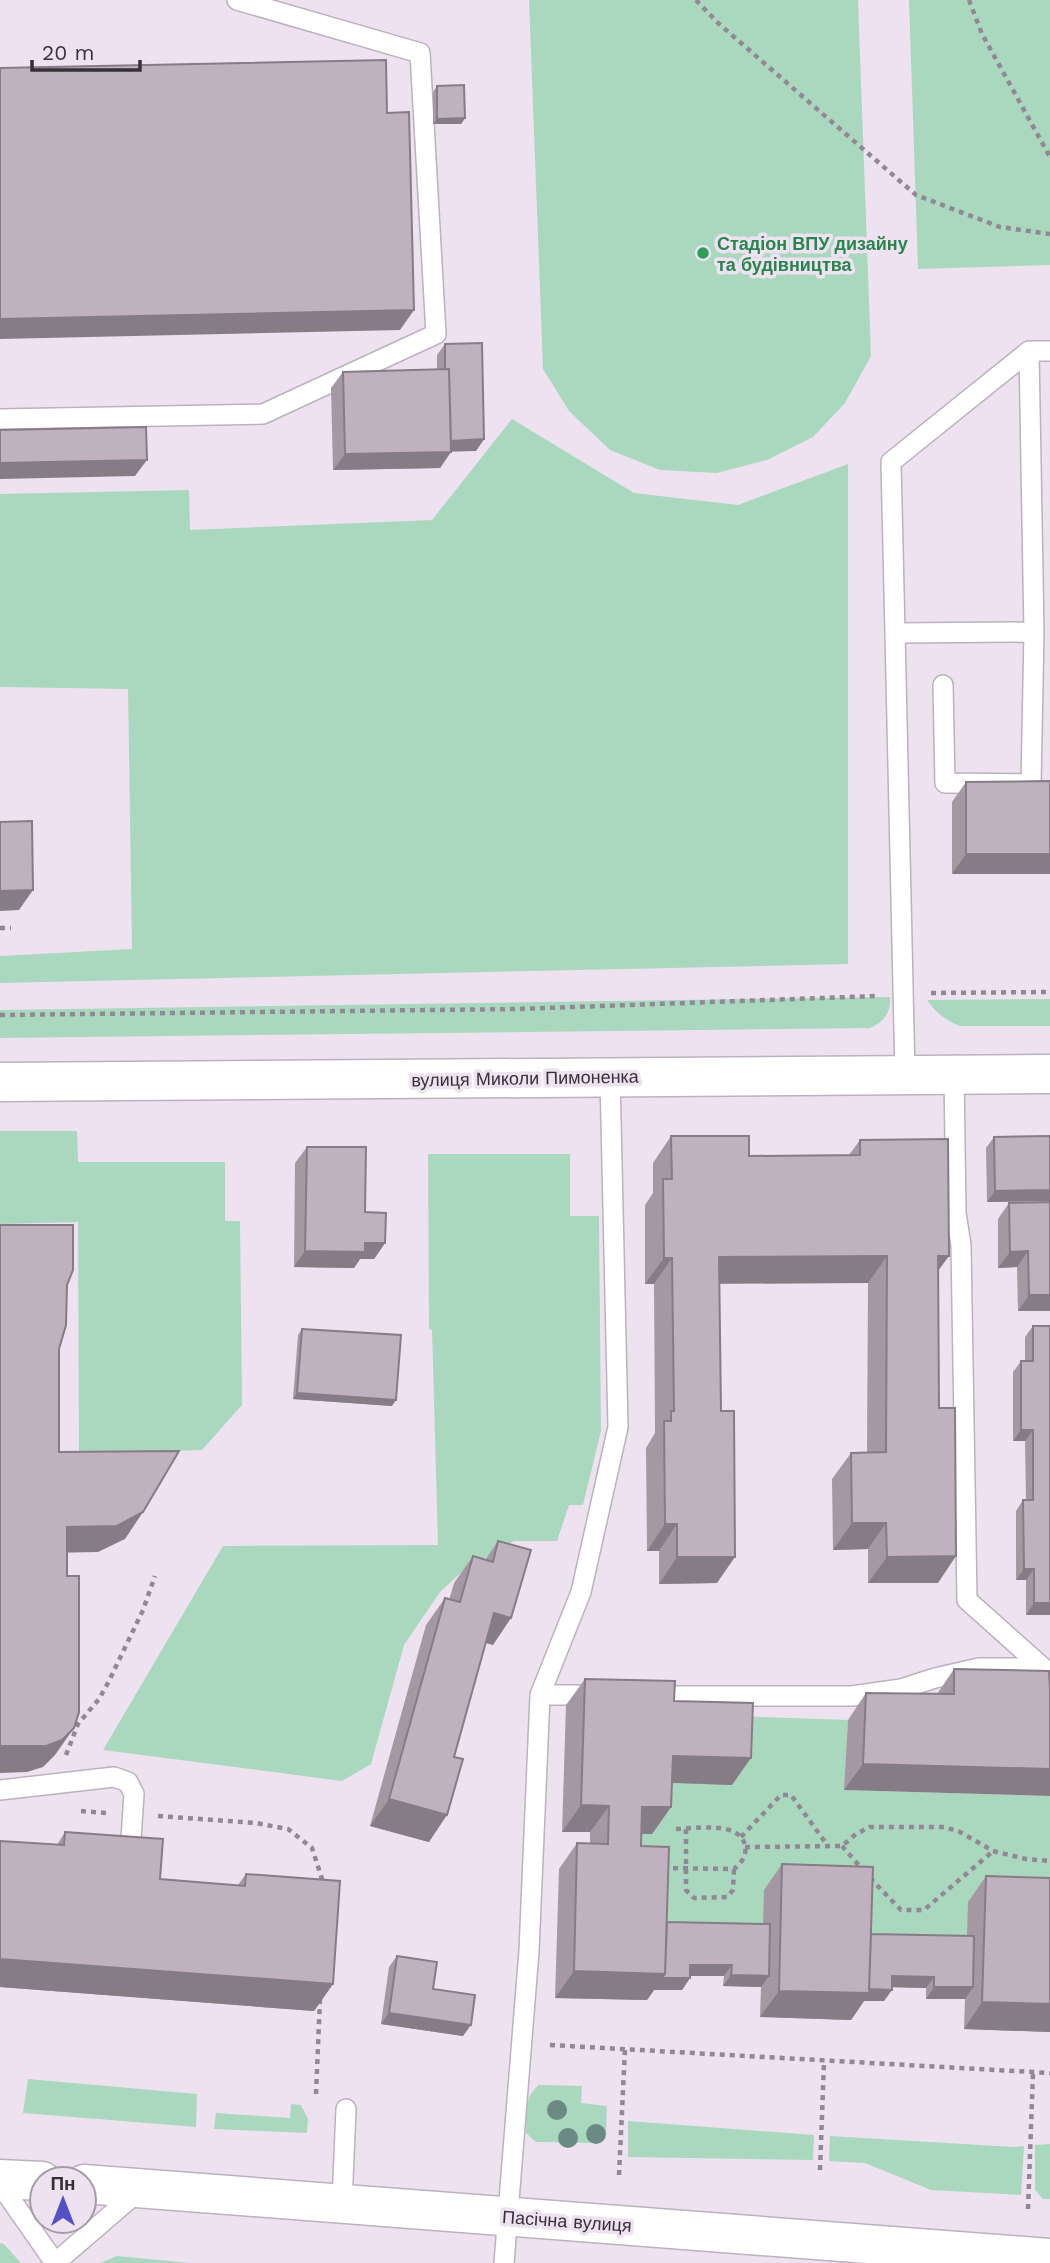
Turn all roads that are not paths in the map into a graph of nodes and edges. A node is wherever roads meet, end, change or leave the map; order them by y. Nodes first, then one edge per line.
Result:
1 (237, 0) edge
2 (1029, 351) junction
3 (1050, 351) edge
4 (0, 419) edge
5 (1034, 632) junction
6 (895, 633) junction
7 (943, 685) dead end
8 (954, 1074) junction
9 (1050, 1074) edge
10 (905, 1075) junction
11 (610, 1077) junction
12 (0, 1082) edge
13 (1046, 1671) edge
14 (540, 1695) junction
15 (0, 1790) edge
16 (130, 1854) edge
17 (346, 2109) dead end
18 (0, 2181) edge
19 (28, 2181) edge
20 (98, 2185) edge
21 (142, 2188) junction
22 (342, 2204) junction
23 (509, 2217) junction
24 (1050, 2258) edge
25 (504, 2263) edge

1 - 4 lane
2 - 3 lane
2 - 5 lane
2 - 6 lane
5 - 6 lane
5 - 7 lane
6 - 10 lane
8 - 9 street, вулиця Миколи Пимоненка
8 - 10 street, вулиця Миколи Пимоненка
8 - 13 lane
10 - 11 street, вулиця Миколи Пимоненка
11 - 12 street, вулиця Миколи Пимоненка
11 - 14 lane
13 - 14 lane
14 - 23 lane
15 - 16 lane
17 - 22 lane
18 - 19 street
18 - 21 lane
20 - 21 street, Пасічна вулиця
21 - 22 street, Пасічна вулиця
22 - 23 street, Пасічна вулиця
23 - 24 street, Пасічна вулиця
23 - 25 lane

